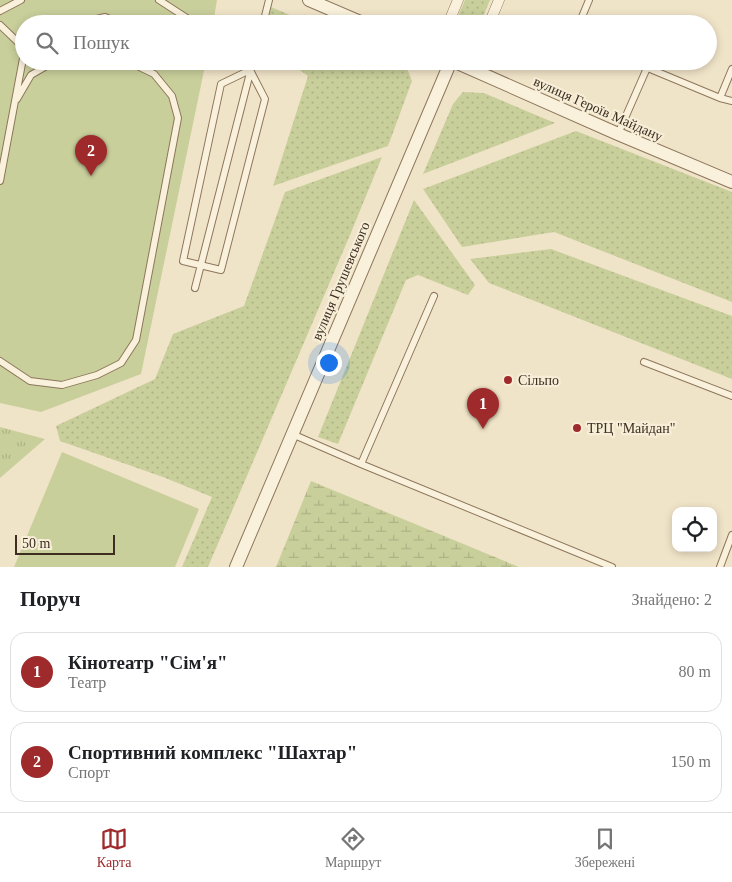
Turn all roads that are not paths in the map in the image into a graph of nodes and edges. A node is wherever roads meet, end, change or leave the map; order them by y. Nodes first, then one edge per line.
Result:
1 (20, 0) edge
2 (159, 0) edge
3 (269, 0) edge
4 (309, 0) edge
5 (458, 0) edge
6 (499, 0) edge
7 (588, 0) edge
8 (0, 11) edge
9 (182, 15) edge
10 (265, 15) edge
11 (344, 15) edge
12 (452, 15) edge
13 (493, 15) edge
14 (582, 15) edge
15 (0, 25) edge
16 (15, 39) edge
17 (732, 69) edge
18 (21, 70) edge
19 (40, 70) edge
20 (146, 70) edge
21 (250, 70) junction
22 (448, 70) edge
23 (472, 70) edge
24 (646, 70) edge
25 (652, 70) edge
26 (720, 98) junction
27 (732, 101) edge
28 (14, 105) junction
29 (618, 134) junction
30 (0, 181) edge
31 (732, 182) edge
32 (200, 266) junction
33 (195, 288) dead end
34 (434, 296) dead end
35 (0, 361) edge
36 (644, 362) dead end
37 (732, 396) edge
38 (292, 434) junction
39 (361, 464) junction
40 (732, 535) edge
41 (236, 567) edge
42 (612, 567) edge
43 (720, 567) edge

1 - 8 lane
2 - 9 lane
3 - 10 lane
4 - 11 street
5 - 12 street
6 - 13 street
7 - 14 lane
15 - 16 lane
17 - 26 lane
18 - 28 lane
19 - 28 lane
20 - 35 lane
21 - 32 lane
21 - 32 lane
21 - 32 lane
22 - 38 street, вулиця Грушевського
23 - 29 street, вулиця Героїв Майдану
24 - 29 lane
25 - 26 lane
26 - 27 lane
28 - 30 lane
29 - 31 street, вулиця Героїв Майдану
32 - 33 lane
34 - 39 lane
36 - 37 lane
38 - 39 lane
38 - 41 street, вулиця Грушевського
39 - 42 lane
40 - 43 lane

